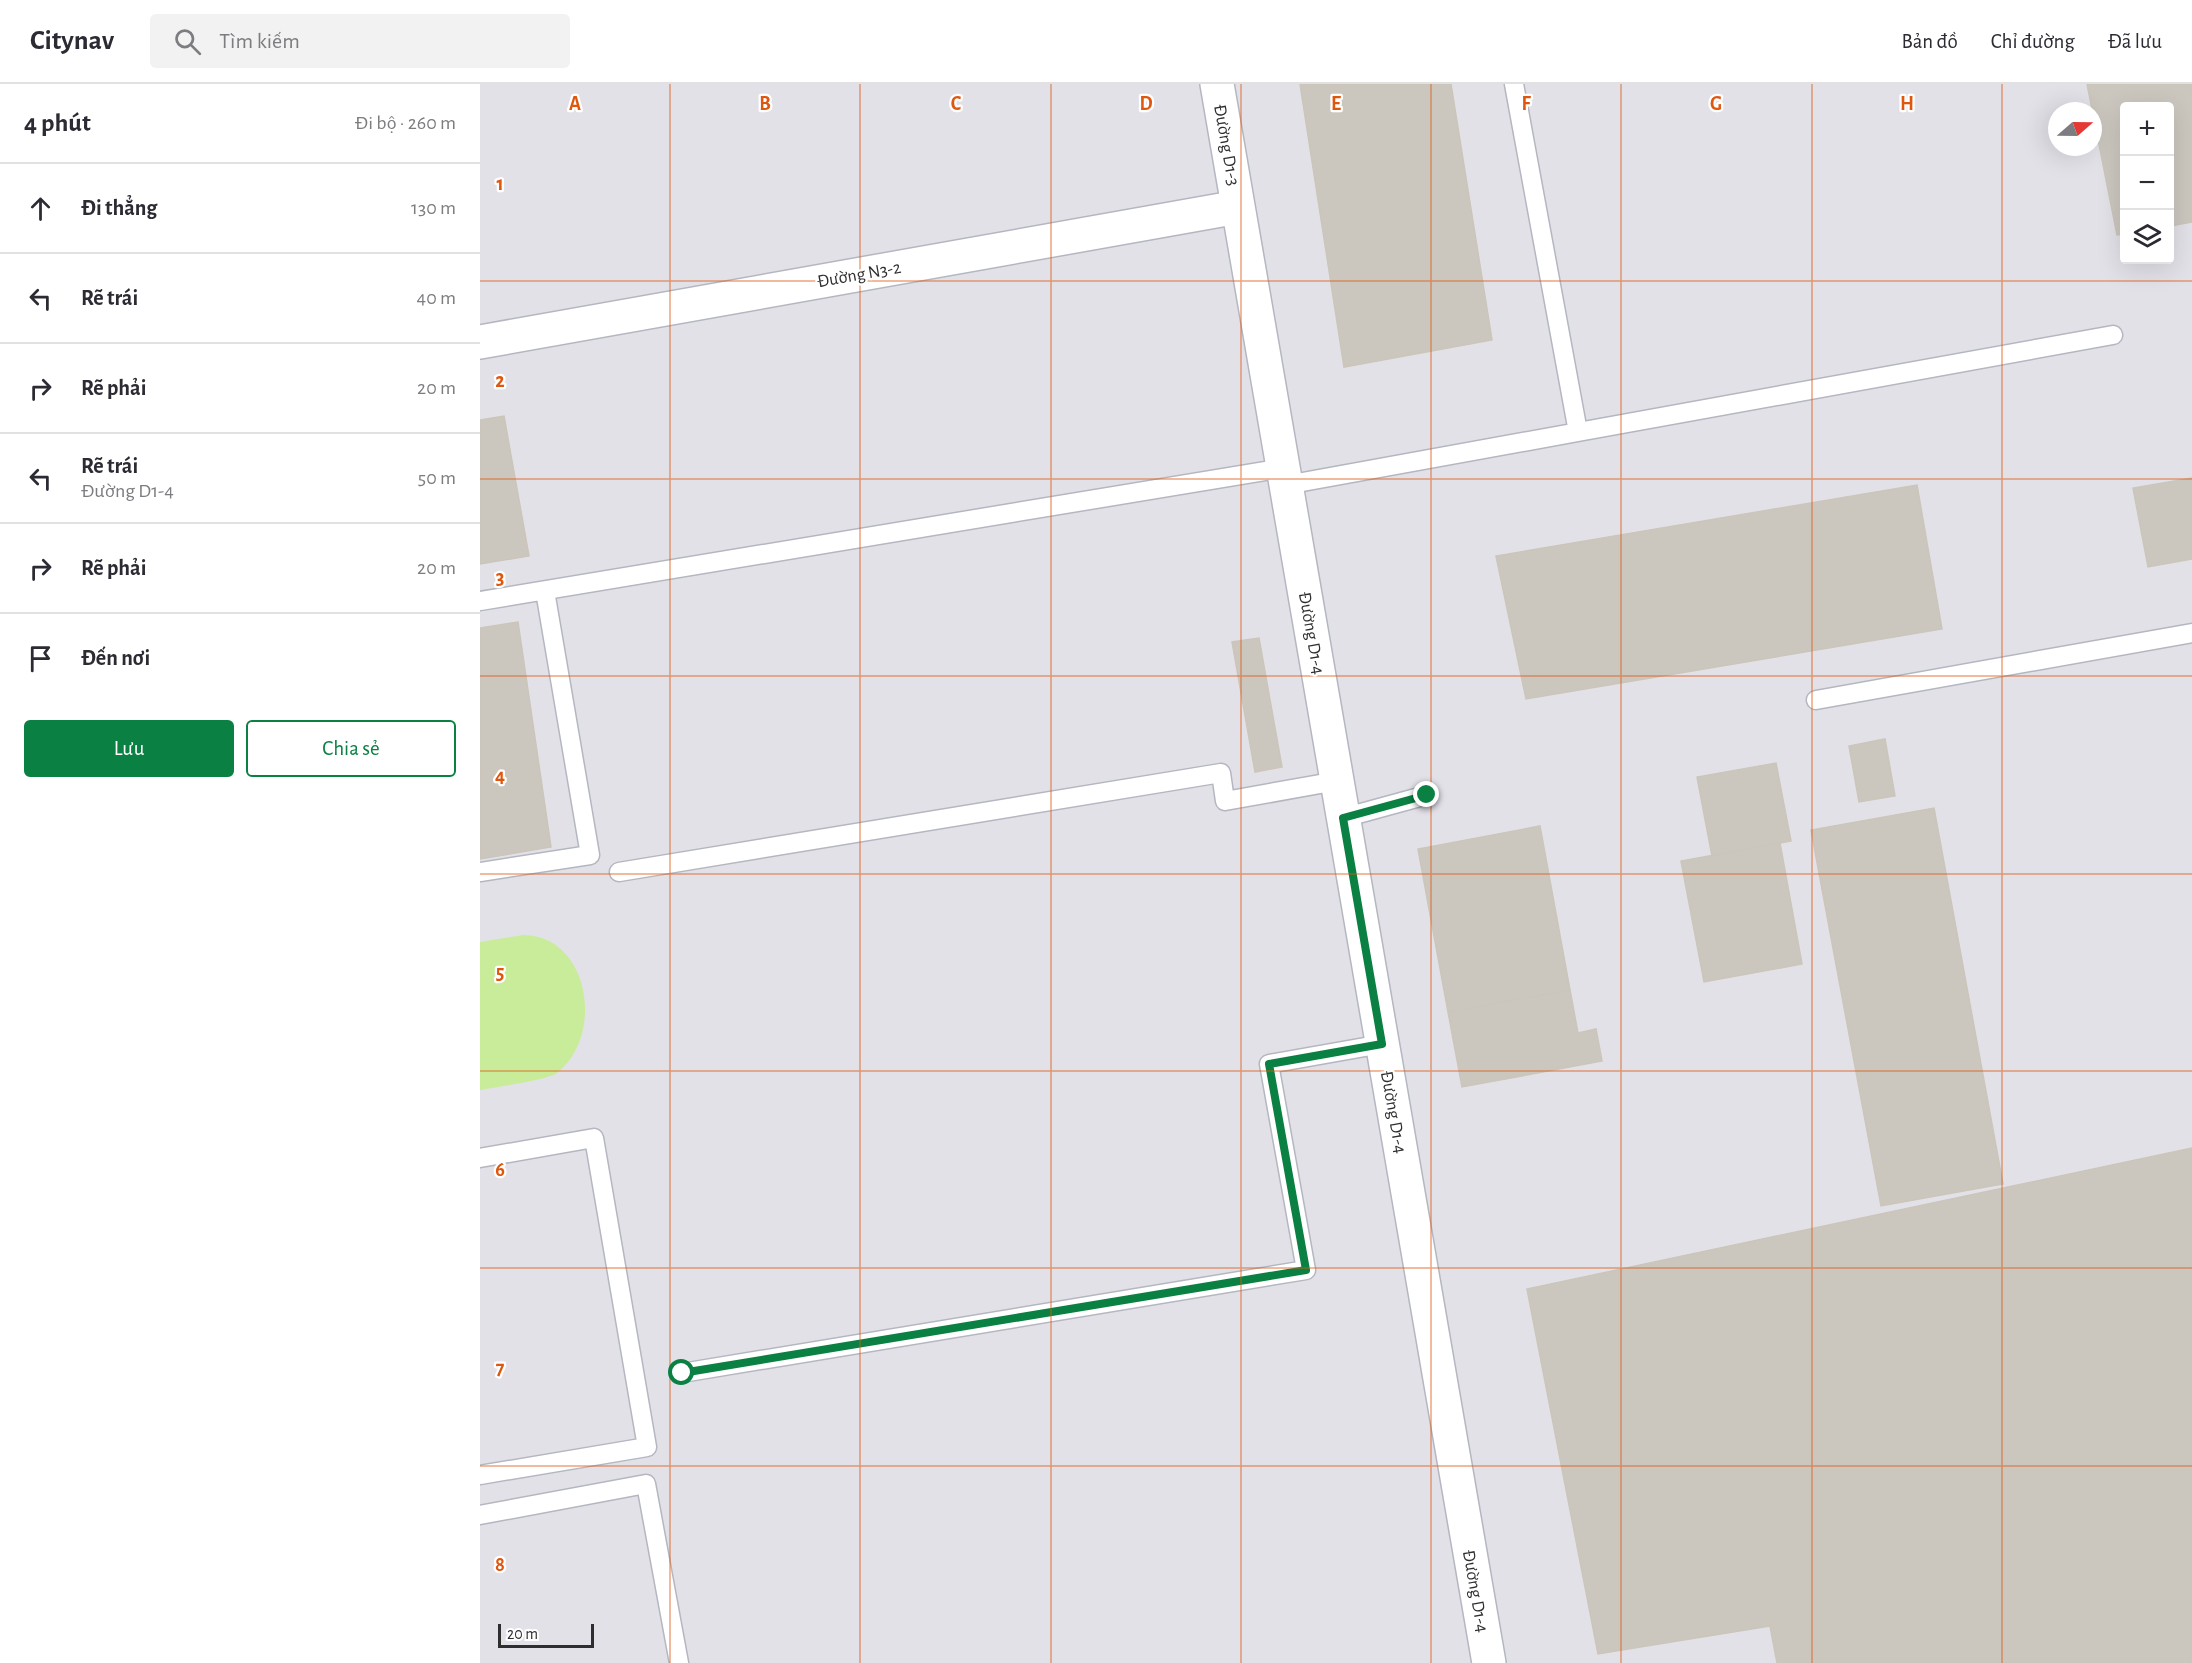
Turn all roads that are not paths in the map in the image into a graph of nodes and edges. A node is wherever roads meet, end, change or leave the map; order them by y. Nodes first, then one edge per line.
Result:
1 (1217, 84) edge
2 (1515, 84) edge
3 (1238, 207) junction
4 (2113, 336) dead end
5 (480, 342) edge
6 (1578, 432) junction
7 (1285, 476) junction
8 (546, 591) junction
9 (480, 601) edge
10 (2192, 633) edge
11 (1816, 700) dead end
12 (1337, 781) junction
13 (1427, 795) dead end
14 (1343, 818) junction
15 (480, 872) edge
16 (619, 872) dead end
17 (1382, 1044) junction
18 (480, 1158) edge
19 (682, 1373) dead end
20 (480, 1475) edge
21 (480, 1515) edge
22 (679, 1663) edge
23 (1489, 1663) edge

1 - 3 street, Đường D1-3
2 - 6 lane
3 - 5 street, Đường N3-2
3 - 7 street, Đường D1-4
4 - 6 lane
6 - 7 lane
7 - 8 lane
7 - 12 street, Đường D1-4
8 - 9 lane
8 - 15 lane
10 - 11 lane
12 - 14 street, Đường D1-4
12 - 16 lane
13 - 14 lane
14 - 17 street, Đường D1-4
17 - 19 lane
17 - 23 street, Đường D1-4
18 - 20 lane
21 - 22 lane

